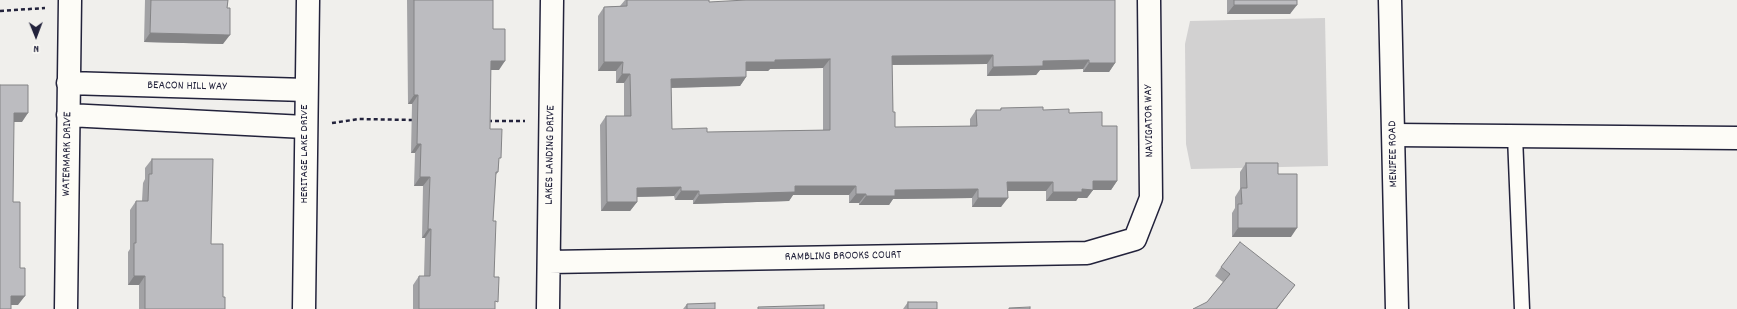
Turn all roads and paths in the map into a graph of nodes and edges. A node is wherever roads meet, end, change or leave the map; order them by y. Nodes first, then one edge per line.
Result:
1 (308, 0) edge
2 (552, 0) edge
3 (1149, 0) edge
4 (1390, 0) edge
5 (70, 4) edge
6 (0, 11) edge
7 (68, 83) junction
8 (306, 90) junction
9 (68, 115) junction
10 (422, 120) edge
11 (486, 121) edge
12 (551, 122) junction
13 (305, 127) junction
14 (1394, 135) junction
15 (1515, 136) junction
16 (1737, 138) edge
17 (1135, 239) joint
18 (549, 262) junction
19 (66, 309) edge
20 (304, 309) edge
21 (548, 309) edge
22 (1398, 309) edge
23 (1522, 309) edge

1 - 8 street, HERITAGE LAKE DRIVE
2 - 12 street, LAKES LANDING DRIVE
3 - 17 street, NAVIGATOR WAY
4 - 14 street, MENIFEE ROAD
5 - 6 path
5 - 7 street, WATERMARK DRIVE
7 - 8 street, BEACON HILL WAY
7 - 9 street, WATERMARK DRIVE
8 - 13 street, HERITAGE LAKE DRIVE
9 - 13 street
9 - 19 street, WATERMARK DRIVE
10 - 13 path
11 - 12 path
12 - 18 street, LAKES LANDING DRIVE
13 - 20 street, HERITAGE LAKE DRIVE
14 - 15 street
14 - 22 street, MENIFEE ROAD
15 - 16 street
15 - 23 lane
17 - 18 street, RAMBLING BROOKS COURT
18 - 21 street, LAKES LANDING DRIVE

